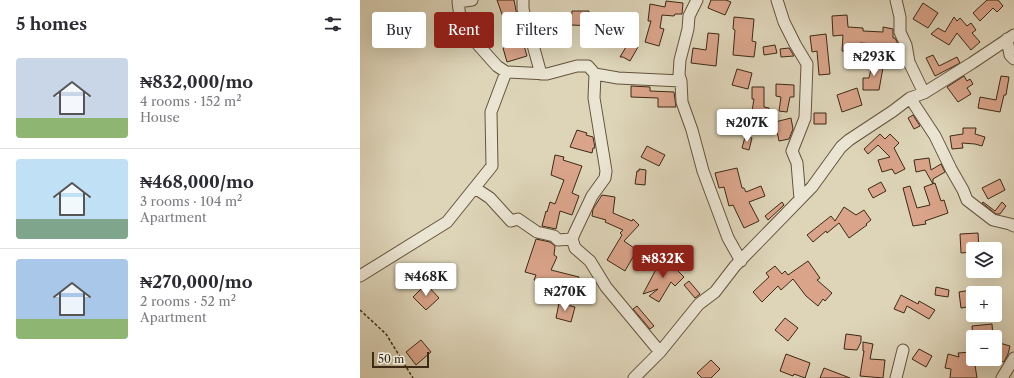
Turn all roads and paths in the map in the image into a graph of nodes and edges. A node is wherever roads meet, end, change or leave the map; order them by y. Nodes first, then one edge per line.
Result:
1 (472, 0) edge
2 (523, 0) edge
3 (697, 0) edge
4 (777, 0) edge
5 (896, 0) edge
6 (457, 1) edge
7 (1011, 37) edge
8 (1014, 59) edge
9 (506, 72) junction
10 (541, 74) junction
11 (595, 74) junction
12 (681, 81) junction
13 (924, 93) junction
14 (910, 98) junction
15 (475, 188) junction
16 (800, 199) junction
17 (1014, 226) edge
18 (572, 239) junction
19 (741, 261) junction
20 (360, 276) edge
21 (360, 310) edge
22 (903, 350) dead end
23 (660, 352) junction
24 (1014, 358) edge
25 (413, 378) edge
26 (634, 378) edge
27 (896, 378) edge
28 (1002, 378) edge

1 - 6 street
2 - 10 street
3 - 12 street
4 - 16 street
5 - 13 street
6 - 9 street
7 - 8 street
7 - 13 street
9 - 10 street
9 - 15 street
10 - 11 street
11 - 12 street
11 - 18 street
12 - 19 street
13 - 14 street
14 - 16 street
14 - 17 street
15 - 18 street
15 - 20 street
16 - 19 street
18 - 23 street
19 - 23 street
21 - 25 path
22 - 27 street
23 - 26 street
24 - 28 street

